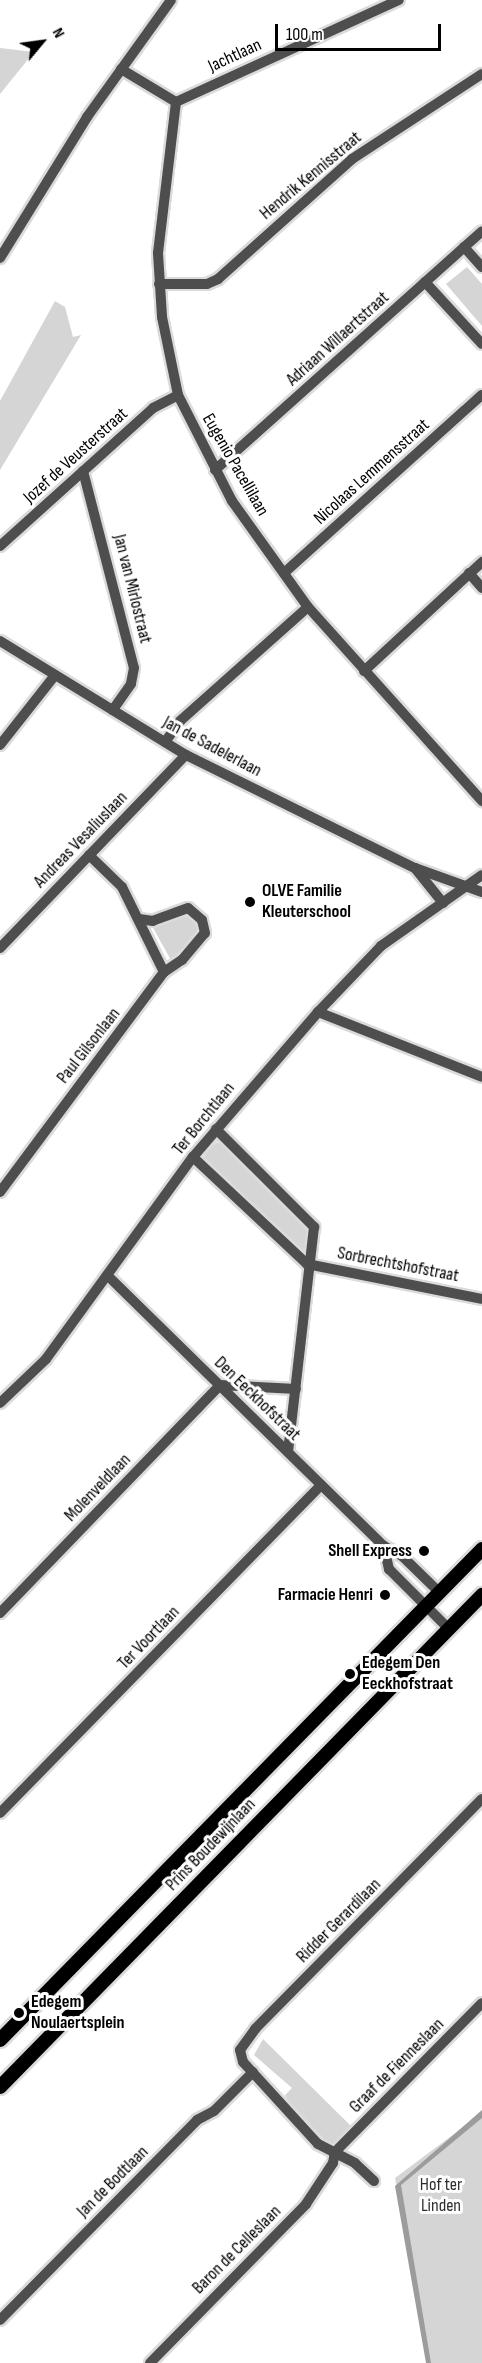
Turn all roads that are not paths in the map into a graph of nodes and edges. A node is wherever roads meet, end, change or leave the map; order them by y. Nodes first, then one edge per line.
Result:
1 (171, 0) edge
2 (399, 0) edge
3 (121, 69) junction
4 (482, 74) edge
5 (176, 102) junction
6 (482, 231) edge
7 (464, 247) junction
8 (0, 258) edge
9 (482, 267) edge
10 (425, 282) junction
11 (159, 284) junction
12 (482, 344) edge
13 (178, 395) junction
14 (482, 395) edge
15 (214, 470) junction
16 (83, 471) junction
17 (0, 546) edge
18 (482, 562) edge
19 (284, 573) junction
20 (469, 573) junction
21 (482, 588) edge
22 (308, 607) junction
23 (0, 641) edge
24 (364, 671) junction
25 (55, 675) junction
26 (113, 710) junction
27 (165, 742) junction
28 (0, 745) edge
29 (186, 755) junction
30 (482, 801) edge
31 (89, 855) junction
32 (415, 868) junction
33 (482, 875) edge
34 (465, 887) junction
35 (482, 891) edge
36 (443, 903) junction
37 (139, 919) junction
38 (0, 948) edge
39 (164, 972) junction
40 (318, 1012) junction
41 (482, 1077) edge
42 (216, 1129) junction
43 (193, 1157) junction
44 (0, 1192) edge
45 (307, 1264) junction
46 (108, 1276) junction
47 (482, 1299) edge
48 (0, 1384) edge
49 (220, 1385) junction
50 (296, 1389) junction
51 (10, 1393) junction
52 (0, 1403) edge
53 (288, 1452) junction
54 (321, 1485) junction
55 (384, 1546) junction
56 (482, 1549) edge
57 (439, 1592) junction
58 (482, 1595) edge
59 (423, 1604) junction
60 (0, 1613) edge
61 (448, 1628) junction
62 (482, 1799) edge
63 (0, 1813) edge
64 (482, 2004) edge
65 (0, 2040) edge
66 (253, 2072) junction
67 (0, 2087) edge
68 (335, 2152) junction
69 (374, 2181) dead end
70 (0, 2320) edge
71 (150, 2363) edge

1 - 3 street
2 - 5 street, Jachtlaan
3 - 5 street
3 - 8 street
4 - 11 street, Hendrik Kennisstraat
5 - 11 street, Eugenio Pacellilaan
6 - 7 street, Adriaan Willaertstraat
7 - 9 street
7 - 10 street, Adriaan Willaertstraat
10 - 12 street
10 - 15 street, Adriaan Willaertstraat
11 - 13 street, Eugenio Pacellilaan
13 - 15 street, Eugenio Pacellilaan
13 - 16 street, Jozef de Veusterstraat
14 - 19 street, Nicolaas Lemmensstraat
15 - 19 street, Eugenio Pacellilaan
16 - 17 street, Jozef de Veusterstraat
16 - 26 street, Jan van Mirlostraat
18 - 20 street
19 - 22 street, Eugenio Pacellilaan
20 - 21 street
20 - 24 street
22 - 24 street, Eugenio Pacellilaan
22 - 27 street
23 - 25 street, Jan de Sadelerlaan
24 - 30 street, Eugenio Pacellilaan
25 - 26 street, Jan de Sadelerlaan
25 - 28 street
26 - 27 street, Jan de Sadelerlaan
27 - 29 street, Jan de Sadelerlaan
29 - 31 street, Andreas Vesaliuslaan
29 - 32 street, Jan de Sadelerlaan
31 - 37 street
31 - 38 street, Andreas Vesaliuslaan
32 - 34 street, Jan de Sadelerlaan
32 - 36 street, Jan de Sadelerlaan
33 - 34 street, Ter Borchtlaan
34 - 35 street, Jan de Sadelerlaan
34 - 36 street, Ter Borchtlaan
36 - 40 street, Ter Borchtlaan
37 - 39 street
37 - 39 street, Paul Gilsonlaan
39 - 44 street, Paul Gilsonlaan
40 - 41 street
40 - 42 street, Ter Borchtlaan
42 - 43 street, Ter Borchtlaan
42 - 45 street
43 - 45 street
43 - 46 street, Ter Borchtlaan
45 - 47 street, Sorbrechtshofstraat
45 - 50 street
46 - 49 street, Den Eeckhofstraat
46 - 51 street, Ter Borchtlaan
48 - 51 street
49 - 50 street
49 - 53 street, Den Eeckhofstraat
49 - 60 street, Molenveldlaan
50 - 53 street
51 - 52 street, Ter Borchtlaan
53 - 54 street, Den Eeckhofstraat
54 - 55 street, Den Eeckhofstraat
54 - 63 street, Ter Voortlaan
55 - 57 street, Den Eeckhofstraat
55 - 59 street, Den Eeckhofstraat
56 - 57 main road, Prins Boudewijnlaan
57 - 59 main road, Prins Boudewijnlaan
58 - 61 main road, Prins Boudewijnlaan
59 - 61 street
59 - 65 main road, Prins Boudewijnlaan
61 - 67 main road, Prins Boudewijnlaan
62 - 66 street, Ridder Gerardilaan
64 - 68 street, Graaf de Fienneslaan
66 - 68 street
66 - 70 street, Jan de Bodtlaan
68 - 69 street
68 - 71 street, Baron de Celleslaan

